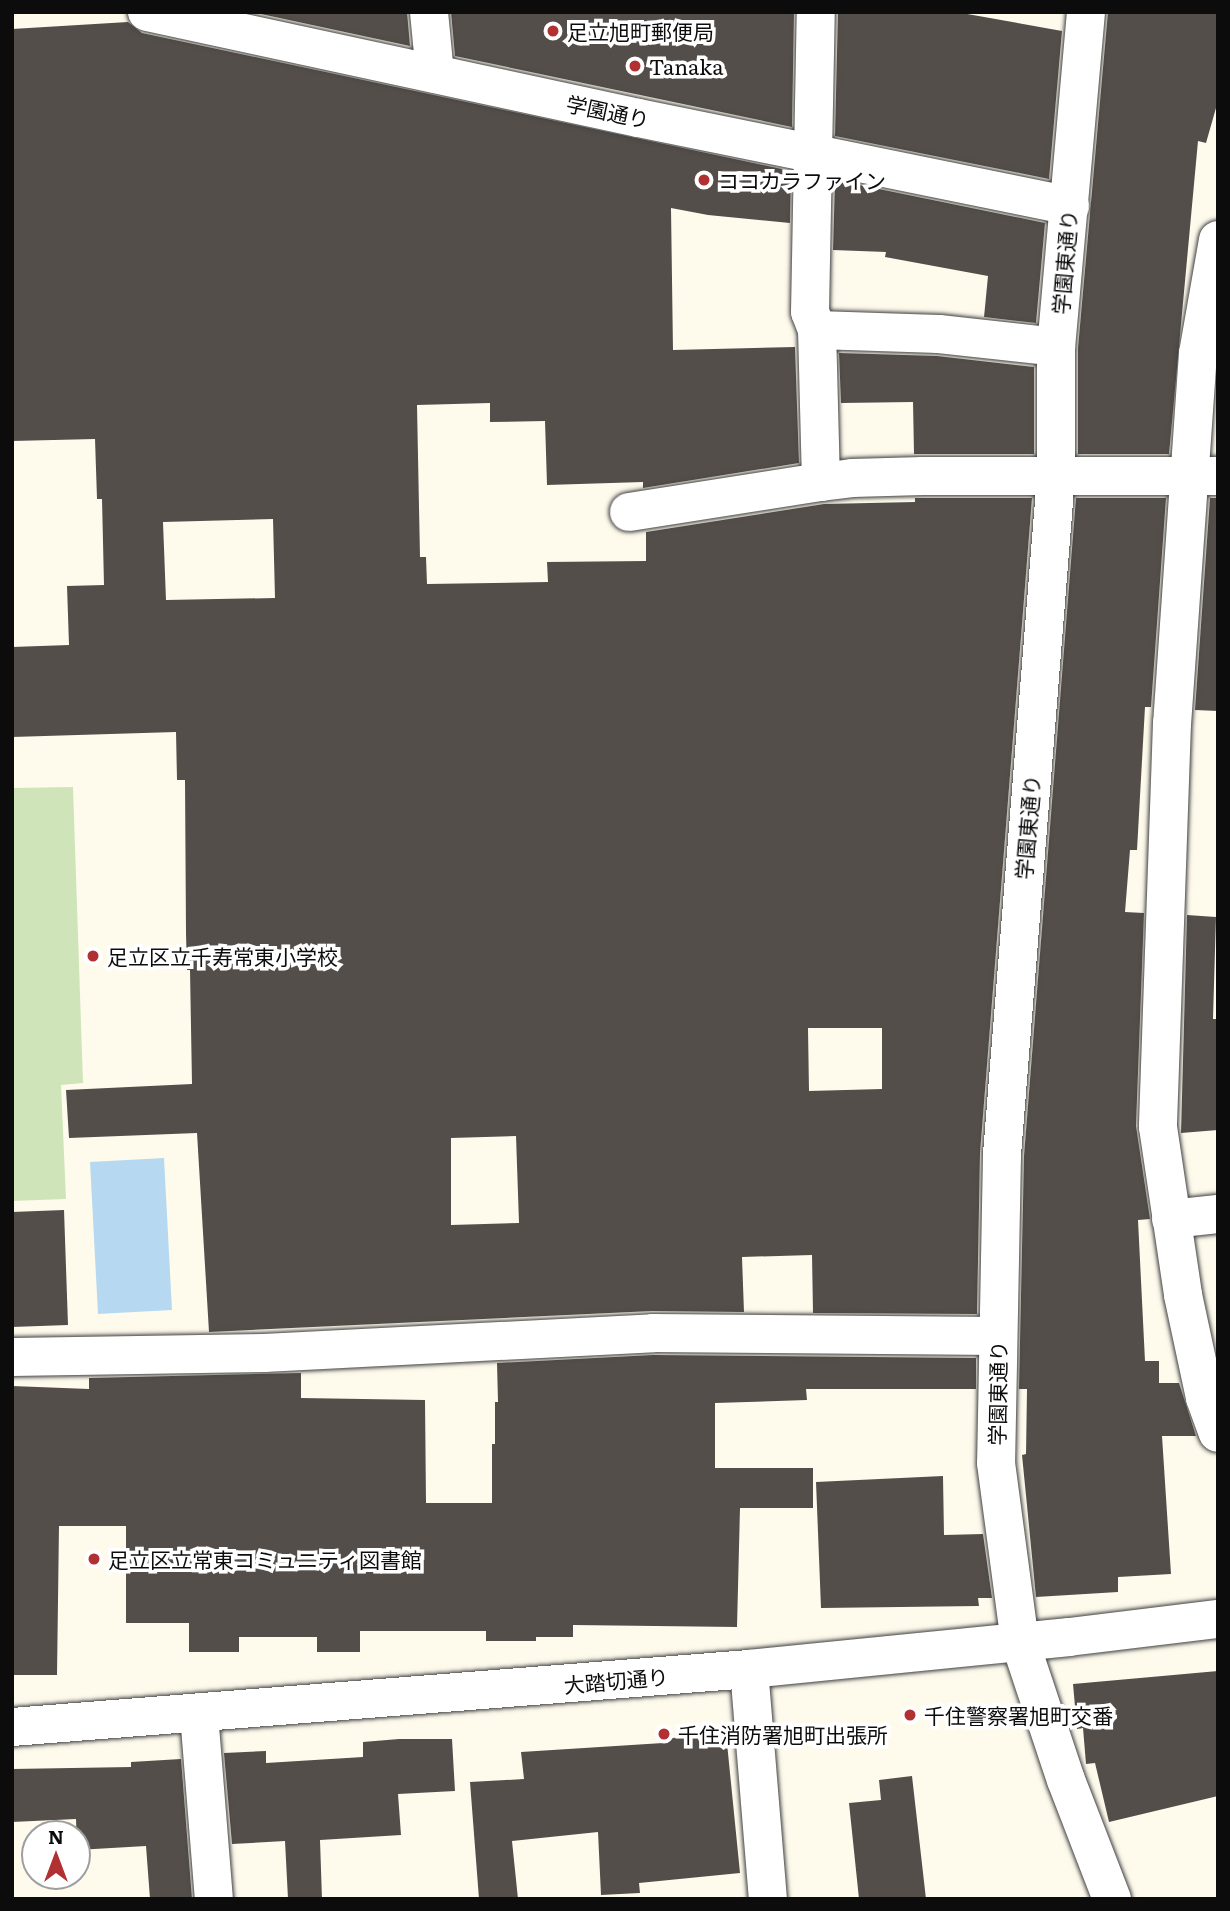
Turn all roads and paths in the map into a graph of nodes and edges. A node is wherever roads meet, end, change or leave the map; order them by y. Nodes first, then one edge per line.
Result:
1 (147, 12) edge
2 (429, 12) edge
3 (816, 12) edge
4 (1086, 12) edge
5 (435, 74) junction
6 (814, 154) junction
7 (1070, 206) junction
8 (1218, 240) edge
9 (817, 330) junction
10 (1056, 347) junction
11 (1204, 475) edge
12 (1056, 476) junction
13 (821, 482) junction
14 (629, 512) dead end
15 (1218, 1214) edge
16 (1171, 1219) junction
17 (997, 1336) junction
18 (12, 1357) edge
19 (1218, 1433) edge
20 (1218, 1619) edge
21 (1020, 1642) junction
22 (749, 1670) junction
23 (199, 1714) junction
24 (12, 1727) edge
25 (214, 1899) edge
26 (768, 1899) edge
27 (1112, 1899) edge

1 - 5 street, 学園通り
2 - 5 street
3 - 6 street
4 - 7 street, 学園東通り
5 - 6 street, 学園通り
6 - 7 street, 学園通り
6 - 9 street
7 - 10 street, 学園東通り
8 - 11 street
9 - 10 street
9 - 13 street
10 - 12 street, 学園東通り
11 - 12 street
11 - 16 street
12 - 13 street
12 - 17 street, 学園東通り
13 - 14 street
15 - 16 street
16 - 19 street
17 - 18 street
17 - 21 street, 学園東通り
20 - 21 street, 大踏切通り
21 - 22 street, 大踏切通り
21 - 27 street, 学園東通り
22 - 23 street, 大踏切通り
22 - 26 street
23 - 24 street, 大踏切通り
23 - 25 street

